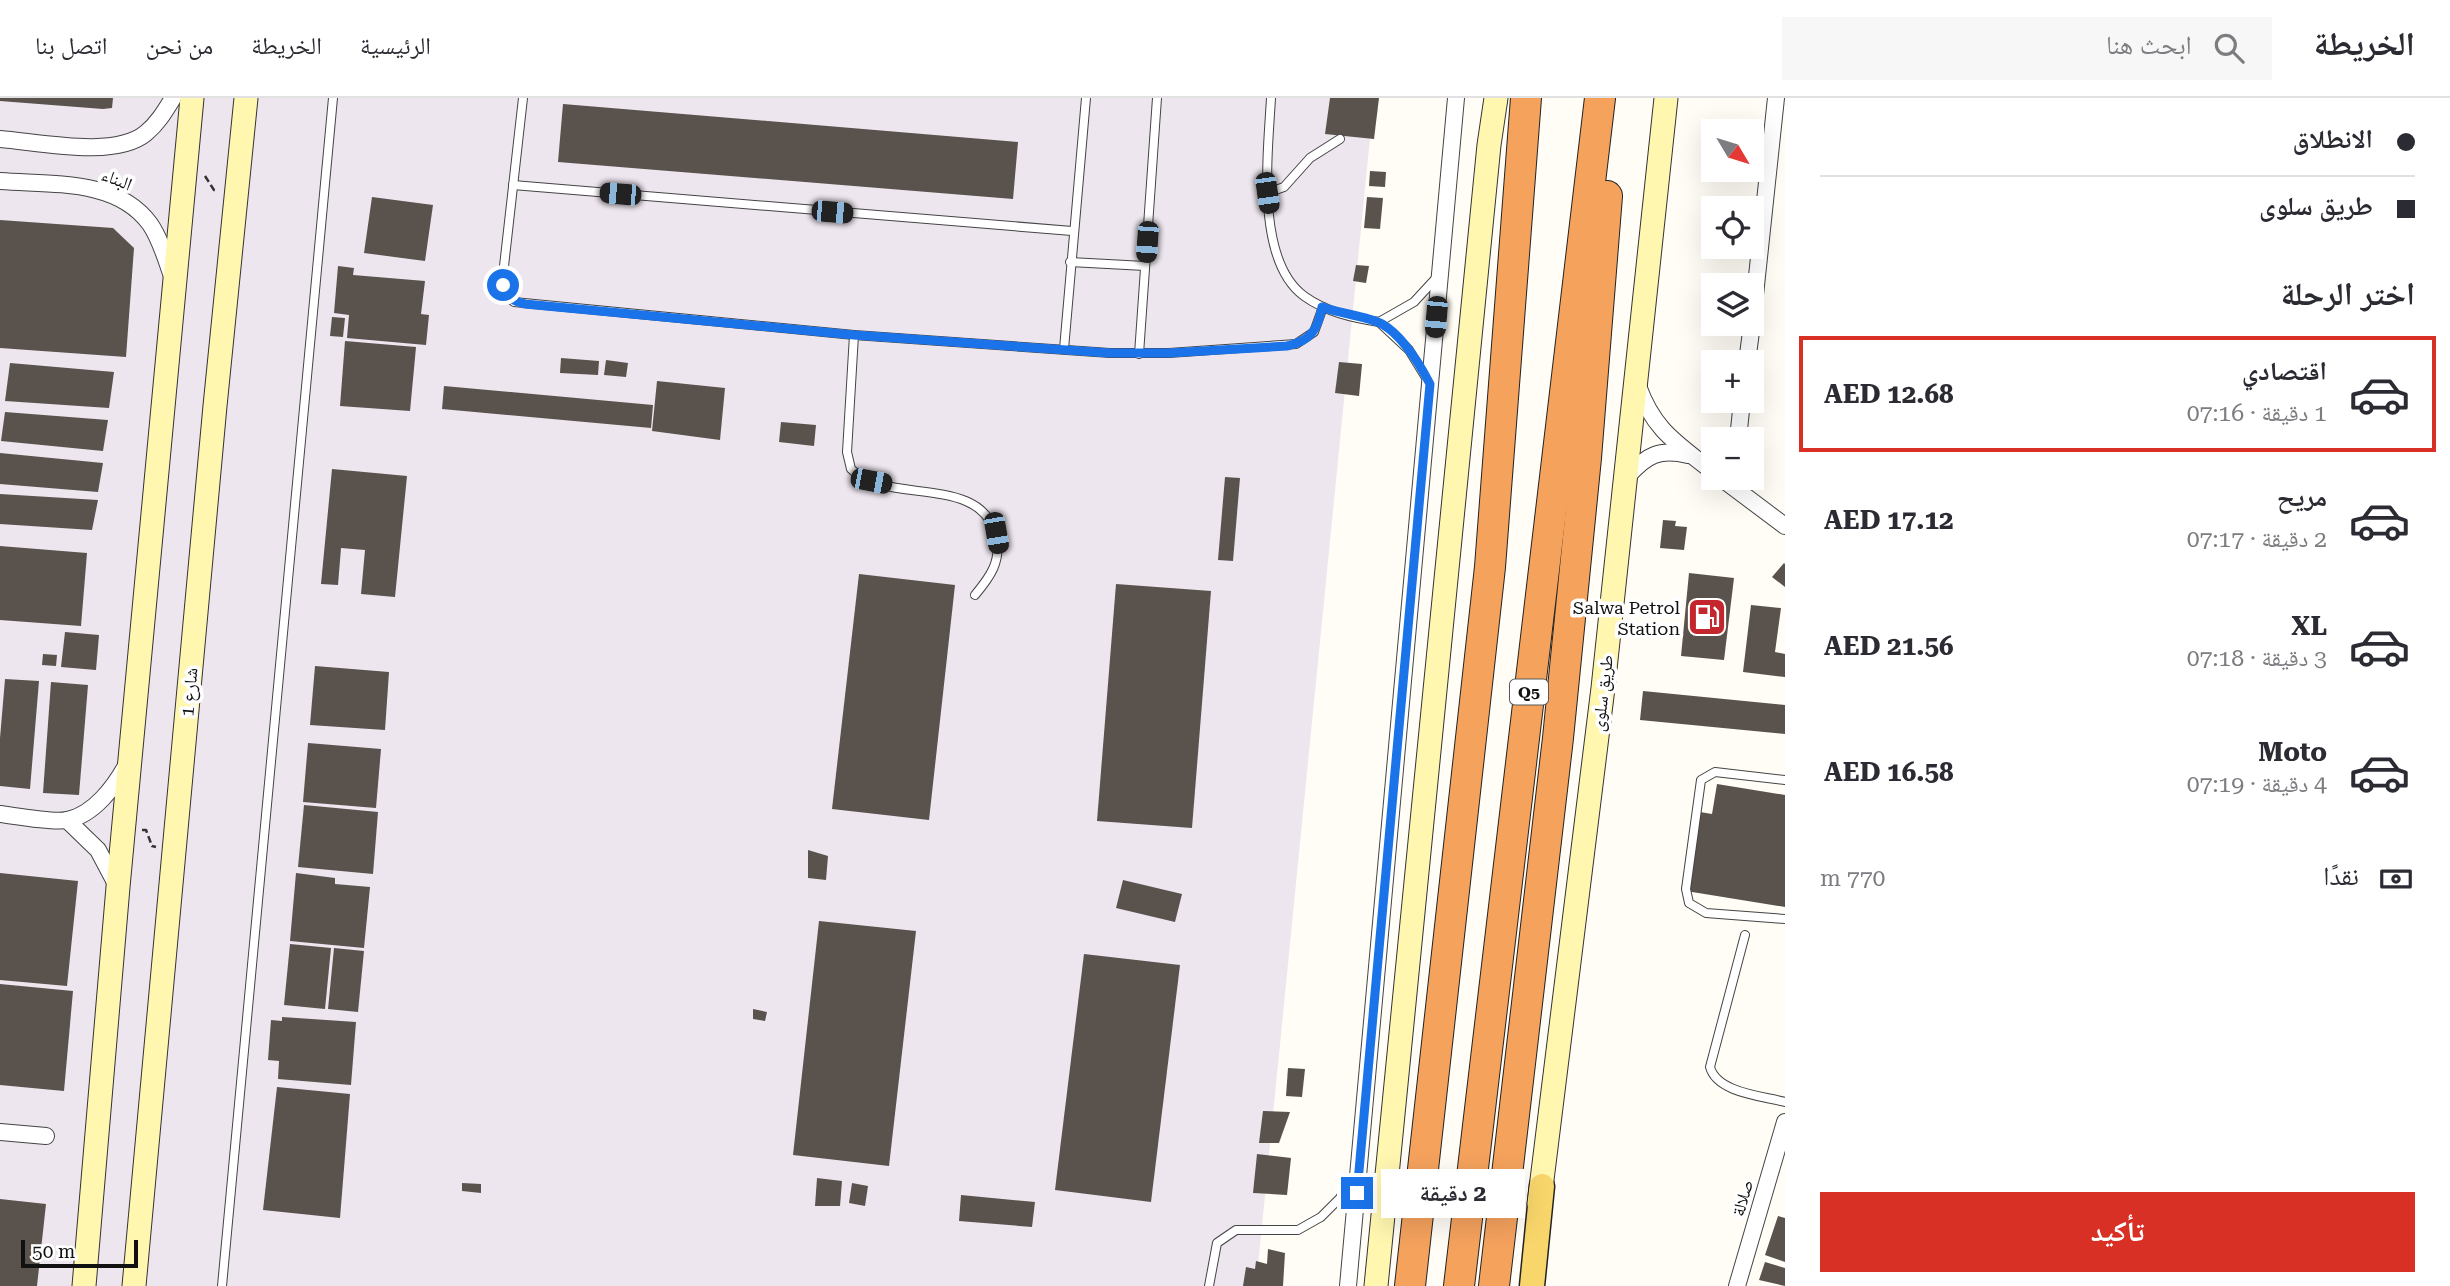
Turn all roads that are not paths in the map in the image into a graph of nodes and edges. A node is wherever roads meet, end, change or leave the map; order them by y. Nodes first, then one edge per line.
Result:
1 (173, 98) edge
2 (192, 98) edge
3 (333, 98) edge
4 (523, 98) edge
5 (1086, 98) edge
6 (1157, 98) edge
7 (1271, 98) edge
8 (1456, 98) edge
9 (1496, 98) edge
10 (1526, 98) edge
11 (1600, 98) edge
12 (1607, 98) edge
13 (1667, 98) edge
14 (1776, 98) edge
15 (247, 101) edge
16 (0, 139) edge
17 (1340, 139) dead end
18 (0, 181) edge
19 (513, 185) junction
20 (1267, 193) junction
21 (1072, 231) junction
22 (1070, 262) junction
23 (1145, 266) junction
24 (1440, 272) junction
25 (1757, 273) edge
26 (174, 282) junction
27 (1322, 307) junction
28 (1380, 322) junction
29 (854, 335) junction
30 (1064, 349) junction
31 (1139, 354) junction
32 (1430, 384) junction
33 (1637, 384) junction
34 (1693, 456) junction
35 (1701, 462) edge
36 (1627, 477) junction
37 (1740, 490) edge
38 (1785, 527) edge
39 (975, 595) dead end
40 (131, 757) junction
41 (1785, 780) edge
42 (0, 814) edge
43 (67, 820) junction
44 (118, 887) junction
45 (1785, 919) edge
46 (1745, 935) dead end
47 (1785, 1102) edge
48 (1785, 1122) edge
49 (0, 1132) edge
50 (46, 1136) dead end
51 (1359, 1170) junction
52 (1542, 1186) junction
53 (84, 1286) edge
54 (134, 1286) edge
55 (222, 1286) edge
56 (1209, 1286) edge
57 (1348, 1286) edge
58 (1376, 1286) edge
59 (1410, 1286) edge
60 (1459, 1286) edge
61 (1494, 1286) edge
62 (1524, 1286) edge
63 (1532, 1286) edge
64 (1737, 1286) edge

1 - 16 street, البناء
2 - 26 main road
3 - 55 lane
4 - 19 lane
5 - 21 lane
6 - 23 lane
7 - 20 lane
8 - 24 street
9 - 58 main road
10 - 59 highway
11 - 60 highway, Q5
12 - 61 highway
13 - 33 main road, طريق سلوى
14 - 25 street
15 - 54 main road, شارع 1
17 - 20 lane
18 - 26 street, البناء
19 - 21 lane
19 - 29 lane
20 - 27 lane
21 - 22 lane
22 - 23 lane
22 - 30 lane
23 - 31 lane
24 - 28 lane
24 - 32 street
26 - 40 main road
27 - 28 lane
27 - 31 lane
28 - 32 lane
29 - 30 lane
29 - 39 lane
30 - 31 lane
32 - 51 street
33 - 34 street
33 - 36 main road, طريق سلوى
34 - 35 street
34 - 36 street
36 - 52 main road, طريق سلوى
37 - 38 street
40 - 43 street
40 - 44 main road
41 - 45 lane
42 - 43 street
43 - 44 street
44 - 53 main road
46 - 47 lane
48 - 64 street, صلالة
49 - 50 street
51 - 56 lane
51 - 57 street
52 - 62 main road, طريق سلوى
52 - 63 main road

